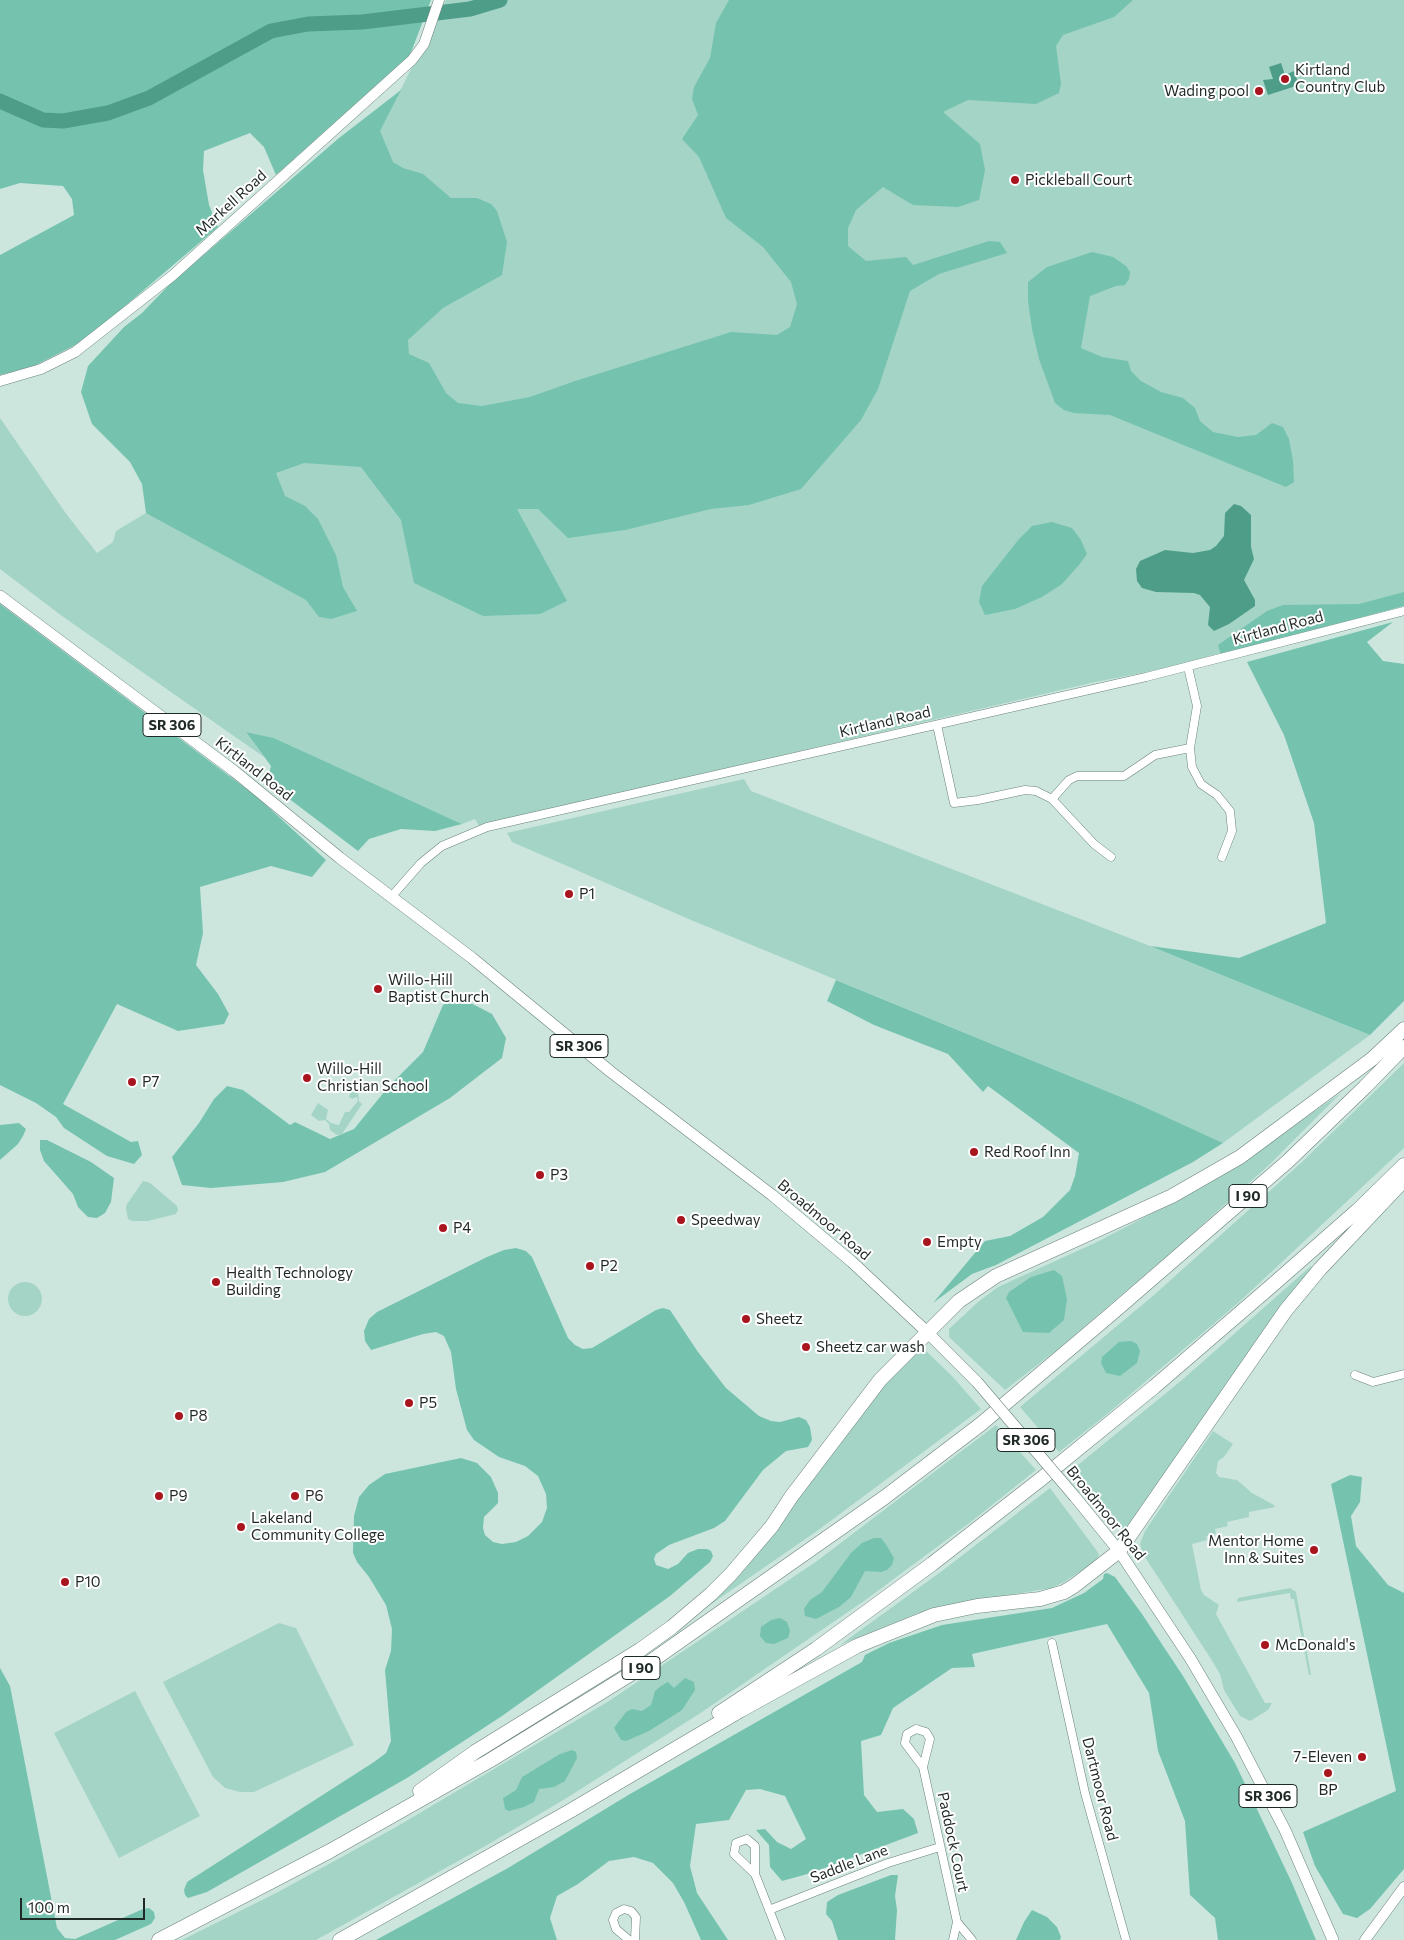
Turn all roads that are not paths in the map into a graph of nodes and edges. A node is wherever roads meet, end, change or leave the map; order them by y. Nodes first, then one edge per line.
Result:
1 (440, 0) edge
2 (0, 380) edge
3 (0, 596) edge
4 (1404, 611) edge
5 (1188, 667) junction
6 (937, 725) junction
7 (1190, 748) junction
8 (1052, 799) junction
9 (1222, 856) dead end
10 (1111, 857) dead end
11 (392, 896) junction
12 (1404, 1029) edge
13 (1404, 1047) edge
14 (611, 1072) joint
15 (1404, 1165) edge
16 (1404, 1180) edge
17 (927, 1332) junction
18 (1404, 1374) edge
19 (1355, 1375) dead end
20 (1119, 1551) junction
21 (1052, 1643) dead end
22 (923, 1767) junction
23 (570, 1811) junction
24 (362, 1832) junction
25 (940, 1847) junction
26 (754, 1874) dead end
27 (1404, 1887) edge
28 (769, 1910) junction
29 (957, 1922) junction
30 (159, 1940) edge
31 (340, 1940) edge
32 (629, 1940) edge
33 (634, 1940) edge
34 (781, 1940) edge
35 (952, 1940) edge
36 (972, 1940) edge
37 (1126, 1940) edge
38 (1333, 1940) edge
39 (1365, 1940) edge

1 - 2 street, Markell Road
3 - 11 main road, Kirtland Road / SR 306
4 - 5 street, Kirtland Road
5 - 6 street, Kirtland Road
5 - 7 street
6 - 8 street
6 - 11 street, Kirtland Road
7 - 8 street
7 - 9 street
8 - 10 street
11 - 14 main road, Kirtland Road / SR 306
12 - 17 highway
13 - 24 highway, I 90
14 - 17 main road, Broadmoor Road / SR 306
15 - 23 highway
16 - 20 highway
17 - 20 main road, Broadmoor Road / SR 306, bridge
17 - 24 highway
18 - 19 street
20 - 23 highway
20 - 38 main road, Broadmoor Road / SR 306
21 - 37 street, Dartmoor Road
22 - 22 street, Paddock Court
22 - 25 street, Paddock Court
23 - 31 highway
24 - 30 highway, I 90
25 - 28 street, Saddle Lane
25 - 29 street, Paddock Court
26 - 28 street
27 - 39 street
28 - 34 street
29 - 35 street, Paddock Court
29 - 36 street, Paddock Court
32 - 33 street

